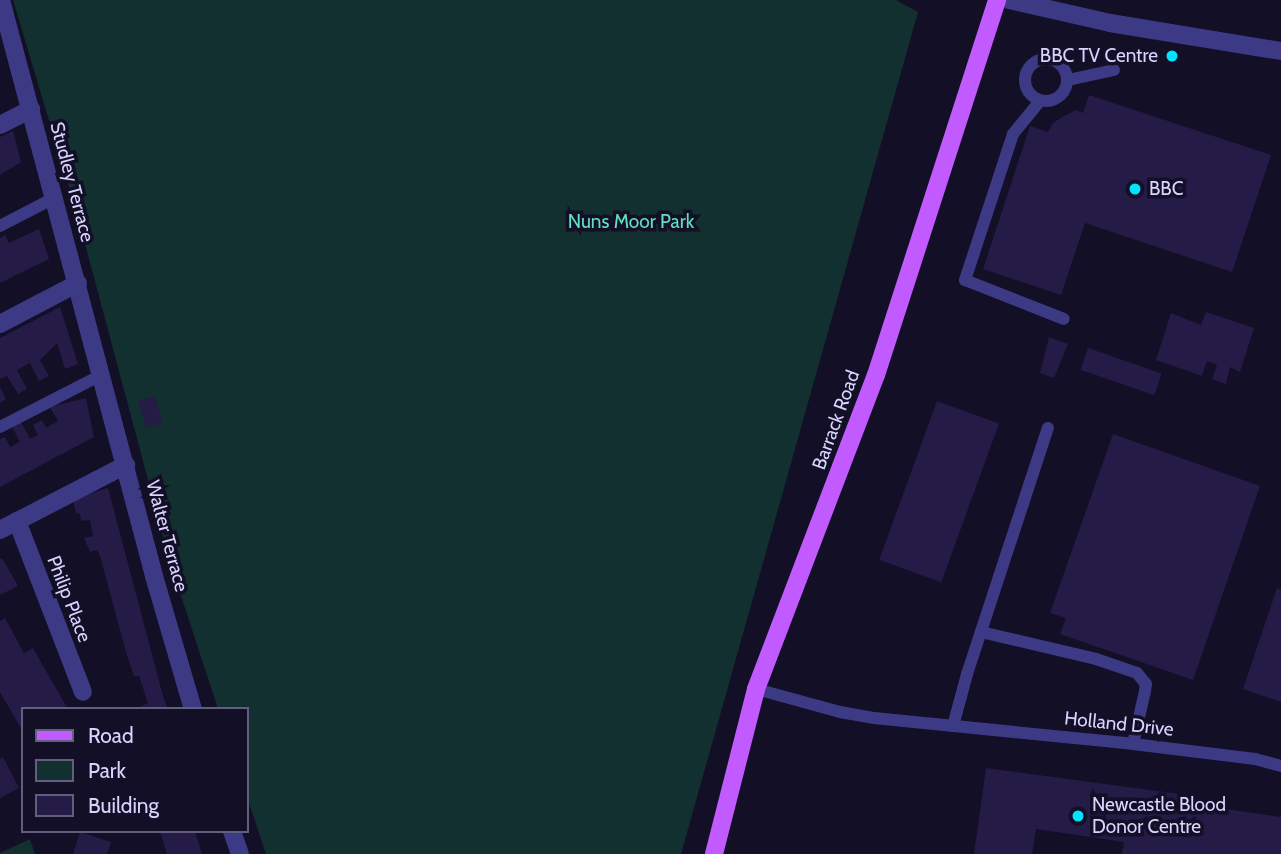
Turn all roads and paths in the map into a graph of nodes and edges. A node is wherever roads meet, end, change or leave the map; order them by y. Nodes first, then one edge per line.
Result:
1 (1, 0) edge
2 (997, 0) edge
3 (1009, 0) edge
4 (4, 25) edge
5 (1281, 51) edge
6 (1114, 70) dead end
7 (1068, 80) junction
8 (1040, 101) junction
9 (31, 109) junction
10 (0, 125) edge
11 (54, 198) junction
12 (0, 226) edge
13 (78, 284) junction
14 (1064, 319) dead end
15 (0, 324) edge
16 (103, 374) junction
17 (0, 427) edge
18 (1048, 428) dead end
19 (126, 465) junction
20 (17, 521) junction
21 (0, 530) edge
22 (981, 632) junction
23 (756, 689) junction
24 (83, 692) dead end
25 (192, 707) edge
26 (953, 726) junction
27 (1133, 744) junction
28 (1281, 766) edge
29 (233, 833) edge
30 (240, 854) edge
31 (714, 854) edge

1 - 4 street, Studley Terrace
2 - 23 main road, Barrack Road
3 - 5 street
4 - 9 street, Studley Terrace
6 - 7 lane
7 - 8 lane
7 - 8 lane
8 - 14 lane
9 - 10 street
9 - 11 street, Studley Terrace
11 - 12 lane
11 - 13 street, Studley Terrace
13 - 15 street
13 - 16 street, Studley Terrace
16 - 17 lane
16 - 19 street, Walter Terrace
18 - 22 lane
19 - 20 street
19 - 25 street, Walter Terrace
20 - 21 street
20 - 24 street, Philip Place
22 - 26 lane
22 - 27 lane
23 - 26 lane, Holland Drive
23 - 31 main road, Barrack Road
26 - 27 lane, Holland Drive
27 - 28 lane, Holland Drive
29 - 30 street

